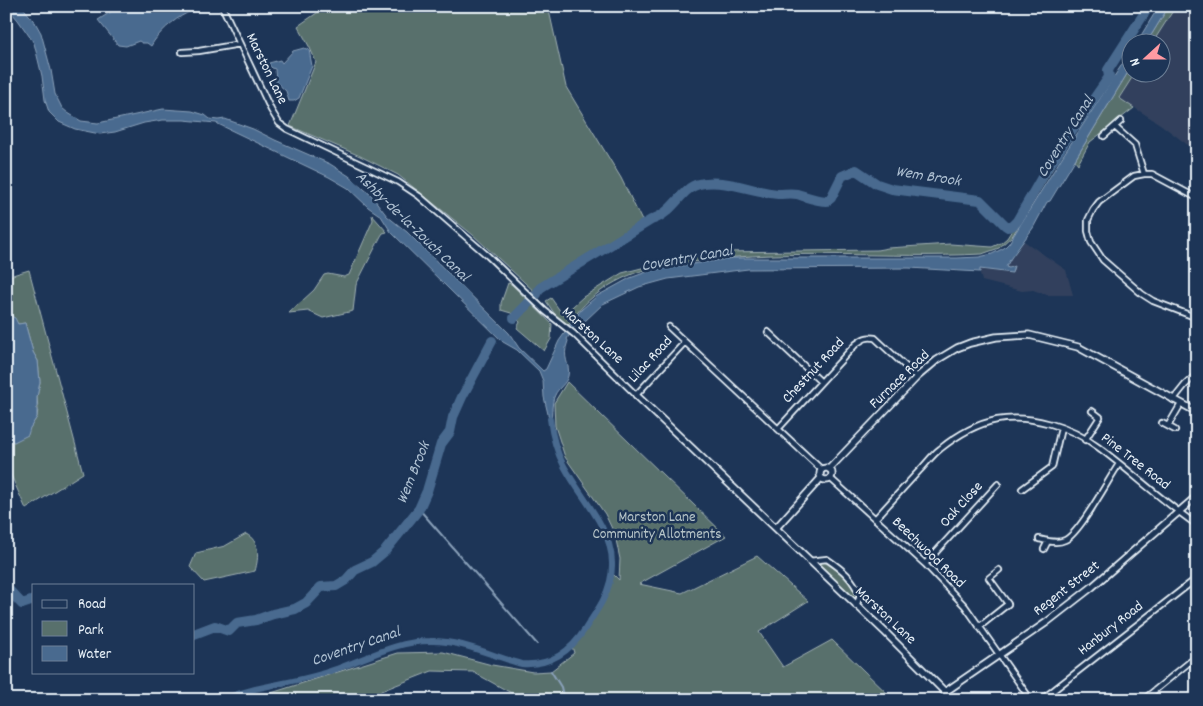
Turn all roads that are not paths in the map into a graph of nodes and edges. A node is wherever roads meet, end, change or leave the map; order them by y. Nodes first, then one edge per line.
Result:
1 (222, 6) edge
2 (240, 44) junction
3 (182, 52) dead end
4 (1121, 122) dead end
5 (1115, 127) junction
6 (1104, 136) dead end
7 (1144, 174) junction
8 (1197, 198) edge
9 (1197, 320) edge
10 (669, 327) dead end
11 (768, 332) dead end
12 (685, 342) junction
13 (1197, 374) edge
14 (917, 377) junction
15 (821, 382) junction
16 (636, 396) junction
17 (1173, 400) junction
18 (1181, 404) junction
19 (1092, 411) dead end
20 (1197, 412) edge
21 (1162, 423) dead end
22 (1168, 426) junction
23 (1061, 428) junction
24 (778, 429) junction
25 (1175, 430) dead end
26 (1085, 440) junction
27 (1119, 464) junction
28 (829, 469) junction
29 (822, 470) junction
30 (821, 478) junction
31 (830, 478) junction
32 (998, 484) dead end
33 (1022, 489) dead end
34 (1197, 496) edge
35 (1178, 512) junction
36 (875, 519) junction
37 (1197, 525) edge
38 (776, 528) junction
39 (1039, 539) dead end
40 (1048, 541) junction
41 (1044, 549) dead end
42 (809, 561) junction
43 (925, 564) junction
44 (999, 570) dead end
45 (1197, 578) edge
46 (1191, 583) junction
47 (1197, 591) edge
48 (856, 606) junction
49 (979, 627) junction
50 (999, 655) junction
51 (1197, 656) edge
52 (945, 692) junction
53 (951, 700) edge
54 (1031, 700) edge
55 (1041, 700) edge
56 (1143, 700) edge

1 - 2 street, Marston Lane
2 - 3 street
2 - 16 street, Marston Lane
4 - 5 street
5 - 6 street
5 - 7 street
7 - 8 street
7 - 9 street
10 - 12 street
11 - 15 street
12 - 16 street, Lilac Road
12 - 24 street
13 - 17 street
14 - 15 street, Chestnut Road
14 - 17 street, Furnace Road
14 - 28 street, Furnace Road
15 - 24 street, Chestnut Road
16 - 38 street, Marston Lane
17 - 18 street, Furnace Road
18 - 20 street, Furnace Road
18 - 22 street
19 - 26 street
21 - 22 street
22 - 25 street
23 - 26 street, Pine Tree Road
23 - 33 street
23 - 36 street, Pine Tree Road
24 - 29 street
26 - 27 street, Pine Tree Road
27 - 35 street, Pine Tree Road
27 - 40 street
28 - 29 street
28 - 31 street
29 - 30 street
30 - 31 street
30 - 38 street
31 - 36 street, Beechwood Road
32 - 43 street, Oak Close
34 - 35 street, Regent Street
35 - 37 street, Pine Tree Road
35 - 50 street, Regent Street
36 - 43 street, Beechwood Road
38 - 42 street, Marston Lane
39 - 40 street
40 - 41 street
42 - 48 street, Marston Lane
42 - 48 street, Marston Lane
43 - 49 street, Beechwood Road
44 - 49 street
45 - 46 street, Hanbury Road
46 - 47 street
46 - 55 street, Hanbury Road
48 - 52 street, Marston Lane
49 - 50 street, Beechwood Road
50 - 52 street, Regent Street
50 - 54 street, Beechwood Road
51 - 56 street
52 - 53 street, Marston Lane

